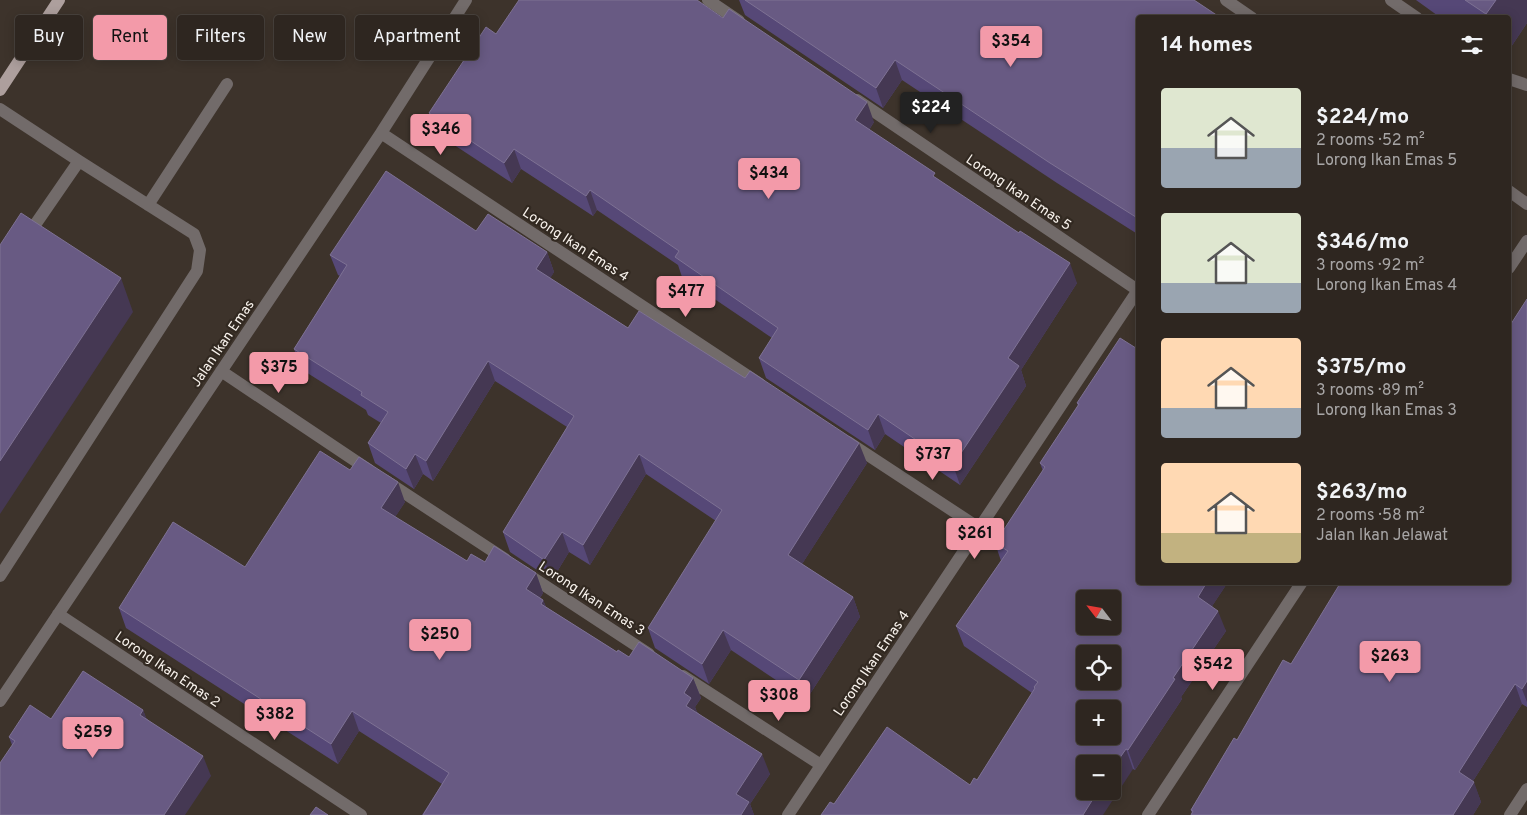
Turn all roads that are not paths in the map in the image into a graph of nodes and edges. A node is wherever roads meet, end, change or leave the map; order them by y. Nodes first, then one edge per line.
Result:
1 (58, 0) edge
2 (466, 0) edge
3 (708, 0) edge
4 (1226, 0) edge
5 (1391, 0) edge
6 (1248, 15) edge
7 (1413, 15) edge
8 (749, 28) edge
9 (1511, 80) edge
10 (227, 84) dead end
11 (1527, 85) edge
12 (0, 90) edge
13 (849, 95) edge
14 (0, 108) edge
15 (381, 133) junction
16 (79, 161) junction
17 (1511, 192) edge
18 (1527, 204) edge
19 (148, 205) junction
20 (1527, 240) edge
21 (22, 243) edge
22 (1511, 265) edge
23 (1136, 289) edge
24 (1136, 293) edge
25 (221, 371) junction
26 (773, 392) edge
27 (839, 436) edge
28 (979, 528) junction
29 (0, 576) edge
30 (1300, 585) edge
31 (58, 614) junction
32 (656, 658) edge
33 (672, 669) edge
34 (0, 701) edge
35 (822, 765) junction
36 (1527, 789) edge
37 (361, 815) edge
38 (788, 815) edge
39 (1148, 815) edge
40 (1510, 815) edge

1 - 12 main road
2 - 15 street, Jalan Ikan Emas
3 - 8 street
4 - 6 street
5 - 7 street
9 - 11 street
10 - 19 street
13 - 23 street, Lorong Ikan Emas 5
14 - 16 street
15 - 25 street, Jalan Ikan Emas
15 - 26 street, Lorong Ikan Emas 4
16 - 19 street
16 - 21 street
17 - 18 street
19 - 29 street
20 - 22 street
24 - 28 street, Lorong Ikan Emas 4
25 - 31 street, Jalan Ikan Emas
25 - 32 street, Lorong Ikan Emas 3
27 - 28 street
28 - 35 street, Lorong Ikan Emas 4
30 - 39 street
31 - 34 street, Jalan Ikan Emas
31 - 37 street, Lorong Ikan Emas 2
33 - 35 street
35 - 38 street, Lorong Ikan Emas 4
36 - 40 street

